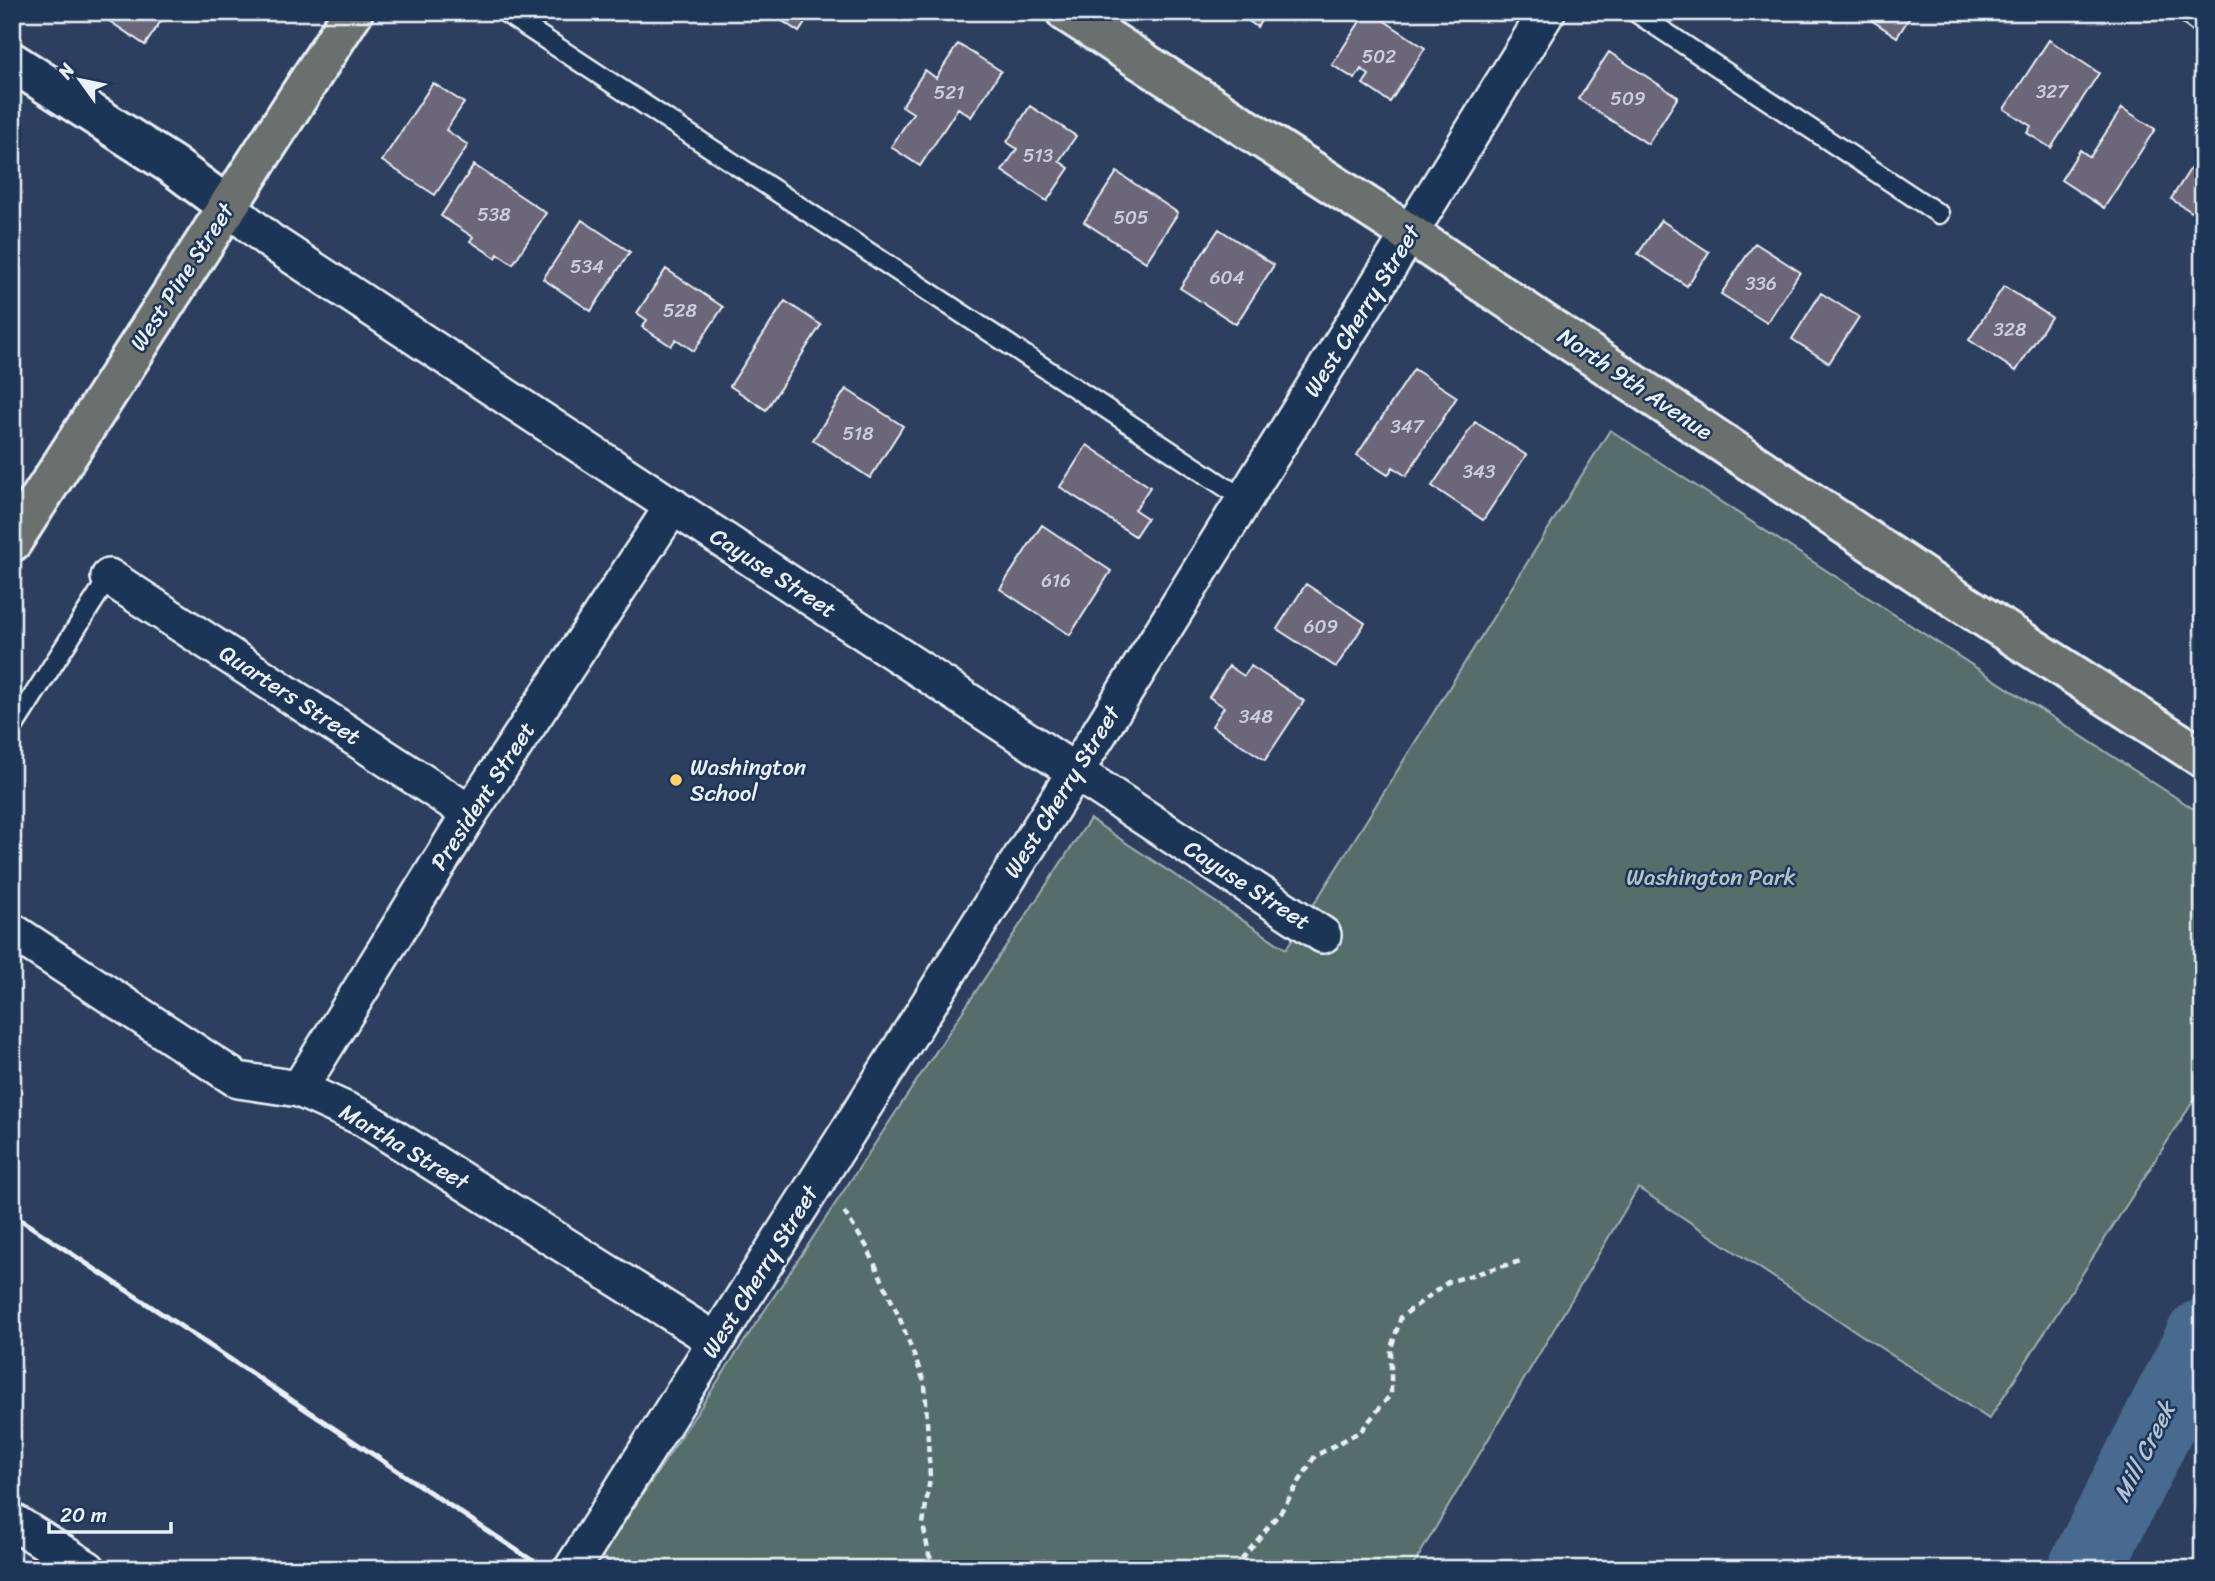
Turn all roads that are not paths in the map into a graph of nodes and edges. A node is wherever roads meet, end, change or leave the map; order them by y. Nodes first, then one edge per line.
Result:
1 (353, 12) edge
2 (504, 12) edge
3 (1066, 12) edge
4 (1547, 12) edge
5 (1635, 12) edge
6 (2198, 12) edge
7 (2203, 16) edge
8 (12, 62) edge
9 (227, 206) junction
10 (1939, 214) dead end
11 (1410, 234) junction
12 (1245, 500) junction
13 (673, 506) junction
14 (12, 542) edge
15 (109, 577) joint
16 (12, 729) edge
17 (2203, 758) edge
18 (1075, 772) junction
19 (470, 813) junction
20 (12, 930) edge
21 (1322, 935) dead end
22 (299, 1089) junction
23 (716, 1341) junction
24 (12, 1521) edge
25 (88, 1569) edge
26 (572, 1569) edge

1 - 9 main road, West Pine Street
2 - 12 lane
3 - 11 main road, North 9th Avenue
4 - 11 street, West Cherry Street
5 - 10 lane
6 - 7 street
8 - 9 street
9 - 13 street, Cayuse Street
9 - 14 main road, West Pine Street
11 - 12 street, West Cherry Street
11 - 17 main road, North 9th Avenue
12 - 18 street, West Cherry Street
13 - 18 street, Cayuse Street
13 - 19 street, President Street
15 - 16 lane
15 - 19 street, Quarters Street
18 - 21 street, Cayuse Street
18 - 23 street, West Cherry Street
19 - 22 street, President Street
20 - 22 street, Martha Street
22 - 23 street, Martha Street
23 - 26 street, West Cherry Street
24 - 25 street

